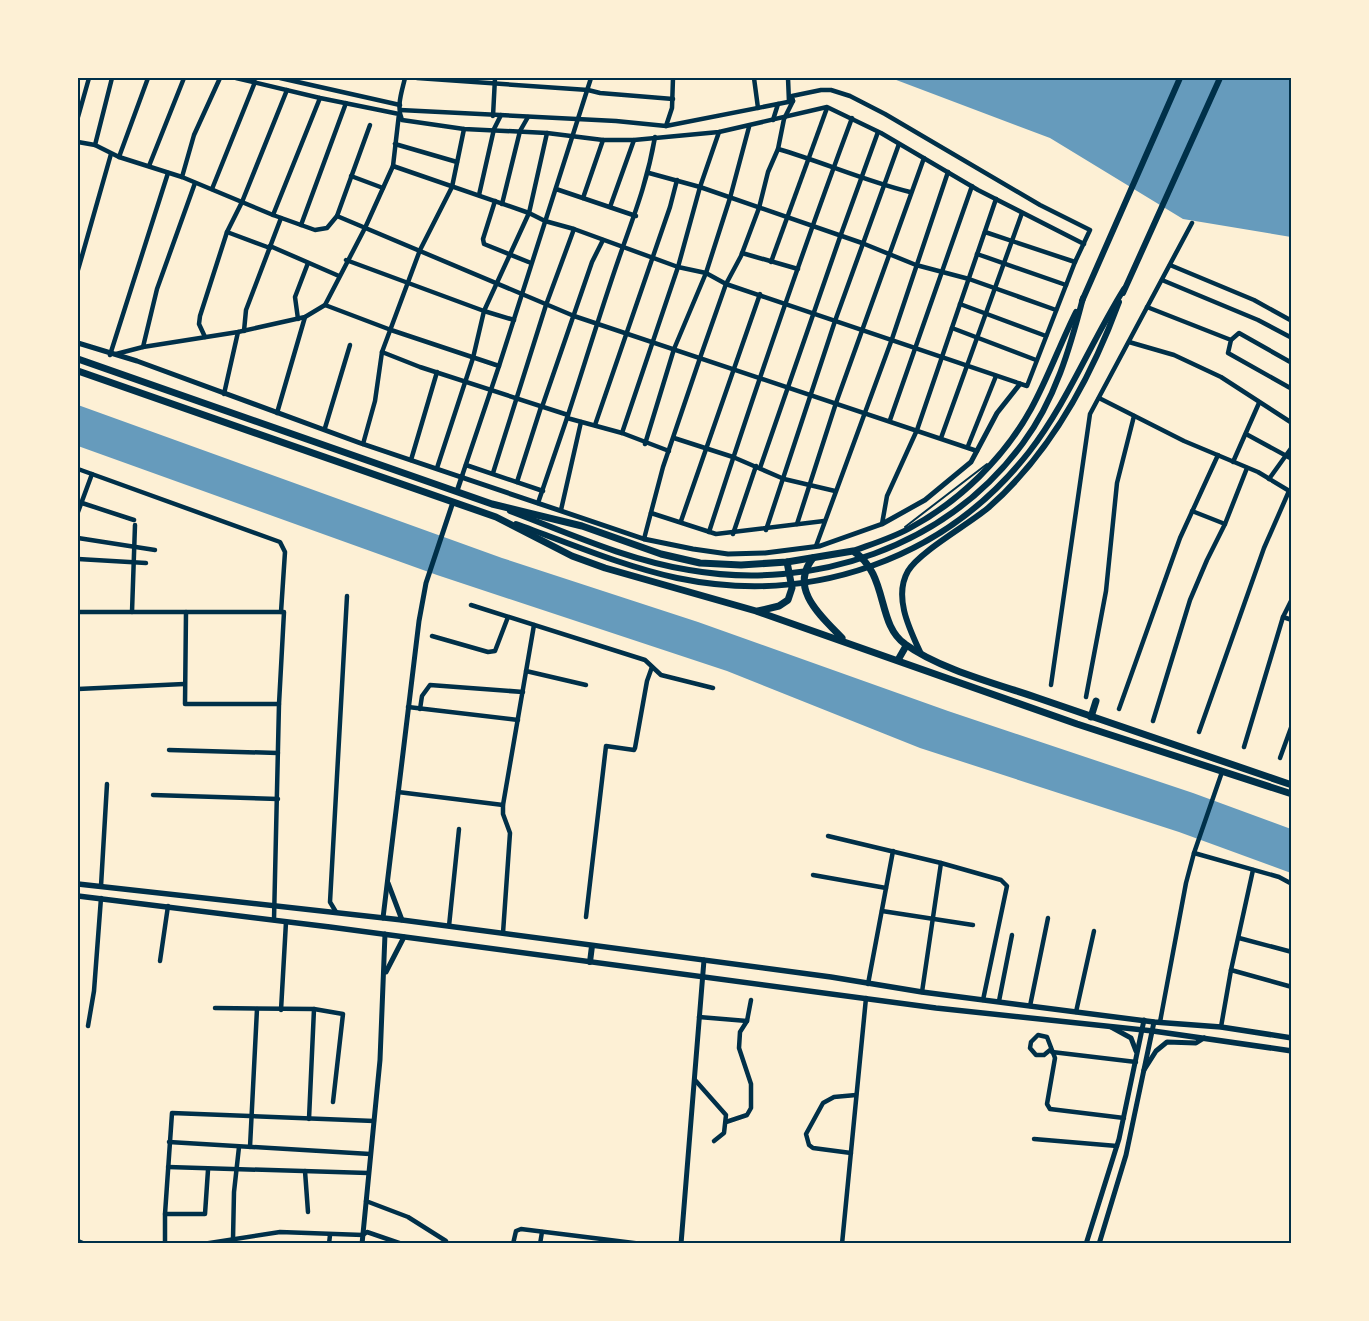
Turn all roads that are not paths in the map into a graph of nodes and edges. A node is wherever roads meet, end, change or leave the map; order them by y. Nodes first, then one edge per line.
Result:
1 (88, 78) edge
2 (112, 78) edge
3 (148, 78) edge
4 (184, 78) edge
5 (220, 78) edge
6 (236, 78) edge
7 (280, 78) edge
8 (405, 78) edge
9 (417, 78) edge
10 (591, 78) edge
11 (674, 78) edge
12 (754, 78) edge
13 (788, 78) edge
14 (1180, 78) edge
15 (1220, 78) edge
16 (495, 80) edge
17 (255, 82) junction
18 (287, 90) junction
19 (588, 90) junction
20 (320, 98) junction
21 (673, 99) junction
22 (791, 102) junction
23 (346, 103) junction
24 (778, 104) junction
25 (758, 108) junction
26 (827, 108) junction
27 (400, 109) junction
28 (501, 115) junction
29 (493, 116) junction
30 (78, 117) edge
31 (528, 117) junction
32 (852, 118) junction
33 (578, 119) junction
34 (784, 119) junction
35 (773, 120) junction
36 (370, 125) dead end
37 (658, 125) junction
38 (666, 126) junction
39 (749, 127) junction
40 (464, 129) junction
41 (494, 129) junction
42 (520, 131) junction
43 (719, 132) junction
44 (878, 132) junction
45 (547, 133) junction
46 (574, 137) junction
47 (656, 137) junction
48 (602, 140) junction
49 (634, 140) junction
50 (78, 142) edge
51 (395, 144) junction
52 (900, 144) junction
53 (95, 145) junction
54 (778, 150) junction
55 (112, 154) junction
56 (119, 158) junction
57 (809, 158) junction
58 (924, 158) junction
59 (457, 162) junction
60 (149, 166) junction
61 (393, 166) junction
62 (834, 166) junction
63 (948, 172) junction
64 (168, 173) junction
65 (649, 174) junction
66 (351, 176) junction
67 (182, 177) junction
68 (861, 178) junction
69 (677, 180) junction
70 (195, 183) junction
71 (883, 185) junction
72 (972, 186) junction
73 (452, 187) junction
74 (700, 187) junction
75 (383, 188) junction
76 (212, 189) junction
77 (556, 189) junction
78 (910, 192) junction
79 (479, 195) junction
80 (582, 198) junction
81 (730, 198) junction
82 (996, 199) junction
83 (495, 201) junction
84 (242, 202) junction
85 (502, 204) junction
86 (610, 207) junction
87 (759, 208) junction
88 (529, 213) junction
89 (1022, 213) junction
90 (273, 215) junction
91 (337, 216) junction
92 (636, 216) junction
93 (282, 218) junction
94 (787, 218) junction
95 (545, 222) junction
96 (1192, 223) dead end
97 (301, 225) junction
98 (814, 227) junction
99 (364, 228) junction
100 (574, 229) junction
101 (227, 232) junction
102 (985, 232) junction
103 (840, 237) junction
104 (1012, 239) junction
105 (603, 240) junction
106 (862, 243) junction
107 (1084, 244) junction
108 (623, 246) junction
109 (270, 247) junction
110 (420, 250) junction
111 (742, 253) junction
112 (977, 254) junction
113 (509, 255) junction
114 (890, 255) junction
115 (653, 257) junction
116 (346, 260) junction
117 (771, 262) junction
118 (1075, 262) junction
119 (308, 263) junction
120 (1003, 263) junction
121 (531, 264) junction
122 (1170, 265) junction
123 (916, 266) junction
124 (678, 267) junction
125 (798, 269) junction
126 (78, 270) edge
127 (943, 272) junction
128 (706, 273) junction
129 (339, 276) junction
130 (968, 279) junction
131 (1162, 280) junction
132 (409, 282) junction
133 (497, 282) junction
134 (726, 284) junction
135 (1066, 285) junction
136 (993, 288) junction
137 (1124, 289) junction
138 (760, 294) junction
139 (520, 295) junction
140 (1083, 298) junction
141 (785, 302) junction
142 (960, 304) junction
143 (325, 305) junction
144 (546, 305) junction
145 (1147, 307) junction
146 (1056, 310) junction
147 (484, 311) junction
148 (814, 312) junction
149 (986, 314) junction
150 (574, 316) junction
151 (305, 317) junction
152 (298, 319) junction
153 (514, 320) junction
154 (835, 320) junction
155 (1292, 321) edge
156 (597, 324) junction
157 (952, 328) junction
158 (391, 330) junction
159 (864, 330) junction
160 (241, 332) junction
161 (628, 333) junction
162 (1046, 336) junction
163 (204, 337) junction
164 (977, 337) junction
165 (1292, 338) edge
166 (892, 340) junction
167 (1231, 340) junction
168 (651, 342) junction
169 (1129, 342) junction
170 (78, 343) edge
171 (350, 346) dead end
172 (143, 347) junction
173 (914, 348) junction
174 (674, 349) junction
175 (382, 352) junction
176 (111, 355) junction
177 (474, 358) junction
178 (700, 358) junction
179 (942, 358) junction
180 (78, 359) edge
181 (1036, 360) junction
182 (1292, 363) edge
183 (499, 366) junction
184 (968, 368) junction
185 (735, 370) junction
186 (78, 371) edge
187 (437, 372) junction
188 (996, 376) junction
189 (760, 378) junction
190 (466, 382) junction
191 (1020, 384) junction
192 (787, 387) junction
193 (490, 389) junction
194 (1292, 389) edge
195 (224, 394) junction
196 (811, 396) junction
197 (1099, 398) junction
198 (518, 399) junction
199 (836, 403) junction
200 (1259, 404) junction
201 (541, 407) junction
202 (865, 412) junction
203 (277, 413) junction
204 (568, 416) junction
205 (1134, 416) junction
206 (890, 420) junction
207 (580, 422) junction
208 (1292, 423) edge
209 (595, 425) junction
210 (324, 428) junction
211 (917, 430) junction
212 (622, 433) junction
213 (1246, 434) junction
214 (674, 438) junction
215 (941, 438) junction
216 (363, 444) junction
217 (645, 444) junction
218 (968, 446) junction
219 (1292, 447) edge
220 (708, 448) junction
221 (977, 451) junction
222 (669, 452) junction
223 (1218, 455) junction
224 (1287, 456) junction
225 (733, 457) junction
226 (1292, 459) edge
227 (411, 460) junction
228 (1233, 462) junction
229 (466, 465) junction
230 (758, 467) junction
231 (437, 468) junction
232 (1247, 468) junction
233 (78, 469) edge
234 (493, 473) junction
235 (92, 474) junction
236 (462, 476) junction
237 (784, 479) junction
238 (1269, 479) junction
239 (517, 482) junction
240 (810, 485) junction
241 (457, 491) junction
242 (544, 491) junction
243 (835, 491) junction
244 (1290, 492) edge
245 (453, 502) junction
246 (82, 503) junction
247 (538, 503) junction
248 (492, 504) junction
249 (914, 506) junction
250 (561, 510) junction
251 (1192, 511) junction
252 (78, 512) edge
253 (651, 513) junction
254 (918, 513) dead end
255 (496, 517) junction
256 (681, 521) junction
257 (824, 521) junction
258 (796, 524) junction
259 (882, 524) junction
260 (1225, 524) junction
261 (766, 530) junction
262 (709, 532) junction
263 (733, 534) junction
264 (78, 538) edge
265 (644, 539) junction
266 (816, 546) junction
267 (134, 547) junction
268 (154, 550) dead end
269 (853, 551) junction
270 (813, 558) junction
271 (78, 559) edge
272 (787, 562) junction
273 (133, 563) junction
274 (146, 563) dead end
275 (347, 596) dead end
276 (1292, 599) edge
277 (471, 605) dead end
278 (756, 611) junction
279 (78, 612) edge
280 (132, 612) junction
281 (186, 612) junction
282 (281, 612) junction
283 (508, 617) junction
284 (1283, 618) junction
285 (1292, 620) edge
286 (534, 625) junction
287 (432, 636) dead end
288 (844, 641) junction
289 (906, 646) junction
290 (921, 654) junction
291 (898, 660) junction
292 (652, 667) junction
293 (526, 671) junction
294 (184, 684) junction
295 (586, 685) dead end
296 (1051, 685) dead end
297 (712, 688) dead end
298 (78, 689) edge
299 (522, 692) junction
300 (1086, 697) dead end
301 (1096, 701) dead end
302 (279, 704) junction
303 (408, 708) junction
304 (1118, 708) dead end
305 (420, 709) junction
306 (1091, 717) junction
307 (518, 720) junction
308 (1153, 721) dead end
309 (1292, 724) edge
310 (1199, 732) dead end
311 (1244, 747) dead end
312 (169, 750) dead end
313 (278, 753) junction
314 (1280, 758) dead end
315 (1222, 772) junction
316 (1278, 780) junction
317 (107, 784) dead end
318 (1292, 785) edge
319 (1274, 788) junction
320 (398, 792) junction
321 (1292, 794) edge
322 (153, 795) dead end
323 (278, 799) junction
324 (503, 805) junction
325 (459, 829) dead end
326 (828, 836) dead end
327 (893, 851) junction
328 (1194, 851) junction
329 (941, 863) junction
330 (1253, 870) junction
331 (813, 874) dead end
332 (387, 880) junction
333 (78, 884) edge
334 (1292, 884) edge
335 (101, 886) junction
336 (886, 888) junction
337 (78, 896) edge
338 (101, 898) junction
339 (168, 906) junction
340 (274, 906) junction
341 (882, 911) junction
342 (336, 912) junction
343 (586, 917) dead end
344 (383, 918) junction
345 (1048, 918) dead end
346 (932, 919) junction
347 (274, 920) junction
348 (402, 920) junction
349 (286, 922) junction
350 (973, 925) dead end
351 (448, 926) junction
352 (1094, 931) dead end
353 (503, 933) junction
354 (385, 934) junction
355 (1012, 935) dead end
356 (404, 938) junction
357 (1239, 938) junction
358 (592, 946) junction
359 (1292, 952) edge
360 (704, 960) junction
361 (160, 961) dead end
362 (590, 962) junction
363 (1231, 970) junction
364 (384, 974) junction
365 (702, 977) junction
366 (868, 984) junction
367 (1292, 987) edge
368 (922, 992) junction
369 (866, 998) junction
370 (751, 1000) dead end
371 (983, 1000) junction
372 (999, 1001) junction
373 (1030, 1006) junction
374 (215, 1008) dead end
375 (256, 1009) junction
376 (314, 1009) junction
377 (281, 1010) junction
378 (1076, 1012) junction
379 (699, 1017) junction
380 (1144, 1020) junction
381 (747, 1021) junction
382 (1157, 1022) junction
383 (88, 1026) dead end
384 (1110, 1027) junction
385 (1221, 1027) junction
386 (1142, 1030) junction
387 (1153, 1031) junction
388 (1205, 1038) junction
389 (1292, 1038) edge
390 (1051, 1051) junction
391 (1292, 1051) edge
392 (1136, 1060) junction
393 (1142, 1073) junction
394 (695, 1080) junction
395 (856, 1096) junction
396 (332, 1102) dead end
397 (251, 1115) junction
398 (309, 1118) junction
399 (1124, 1118) junction
400 (374, 1121) junction
401 (726, 1122) junction
402 (1034, 1139) dead end
403 (714, 1140) dead end
404 (169, 1142) junction
405 (1117, 1146) junction
406 (239, 1147) junction
407 (250, 1147) junction
408 (370, 1154) junction
409 (850, 1154) junction
410 (168, 1167) junction
411 (208, 1170) junction
412 (236, 1171) junction
413 (305, 1171) junction
414 (368, 1173) junction
415 (1101, 1192) junction
416 (1113, 1197) junction
417 (366, 1201) junction
418 (308, 1212) dead end
419 (165, 1214) junction
420 (542, 1232) junction
421 (330, 1235) junction
422 (363, 1235) junction
423 (574, 1236) junction
424 (234, 1239) junction
425 (78, 1241) edge
426 (446, 1241) dead end
427 (604, 1241) edge
428 (623, 1242) edge
429 (85, 1244) edge
430 (165, 1244) edge
431 (203, 1244) edge
432 (329, 1244) edge
433 (362, 1244) edge
434 (402, 1244) edge
435 (513, 1244) edge
436 (540, 1244) edge
437 (572, 1244) edge
438 (642, 1244) edge
439 (681, 1244) edge
440 (842, 1244) edge
441 (1086, 1244) edge
442 (1098, 1244) edge

1 - 30 street
2 - 53 street
3 - 56 street
4 - 60 street
5 - 67 street
6 - 17 street
7 - 27 street
8 - 27 street
9 - 16 street
10 - 19 street
11 - 21 street
12 - 25 street
13 - 22 street
14 - 140 main road
15 - 137 main road
16 - 19 street
16 - 29 street
17 - 18 street
17 - 76 street
18 - 20 street
18 - 84 street
19 - 21 street
19 - 33 street
20 - 23 street
20 - 90 street
21 - 38 street
22 - 24 street
22 - 34 street
22 - 107 street
23 - 27 street
23 - 97 street
24 - 25 street
24 - 35 street
25 - 38 street
26 - 32 street
26 - 34 street
26 - 57 street
27 - 29 street
27 - 40 street
27 - 51 street
28 - 29 street
28 - 31 street
28 - 41 street
31 - 33 street
31 - 42 street
32 - 44 street
32 - 62 street
33 - 37 street
33 - 46 street
34 - 35 street
34 - 54 street
35 - 39 street
36 - 66 street
37 - 38 street
37 - 47 street
39 - 43 street
39 - 81 street
40 - 41 street
40 - 59 street
41 - 42 street
41 - 79 street
42 - 45 street
42 - 85 street
43 - 47 street
43 - 74 street
44 - 52 street
44 - 68 street
45 - 46 street
45 - 88 street
46 - 48 street
46 - 77 street
47 - 49 street
47 - 65 street
48 - 49 street
48 - 80 street
49 - 86 street
50 - 53 street
51 - 59 street
51 - 61 street
52 - 58 street
52 - 71 street
53 - 55 street
54 - 57 street
54 - 87 street
55 - 56 street
55 - 126 street
56 - 60 street
57 - 62 street
57 - 94 street
58 - 63 street
58 - 78 street
59 - 73 street
60 - 64 street
61 - 73 street
61 - 75 street
62 - 68 street
62 - 98 street
63 - 72 street
63 - 123 street
64 - 67 street
64 - 176 street
65 - 69 street
65 - 92 street
66 - 75 street
66 - 91 street
67 - 70 street
68 - 71 street
68 - 103 street
69 - 74 street
69 - 115 street
70 - 76 street
70 - 172 street
71 - 78 street
71 - 106 street
72 - 82 street
72 - 127 street
73 - 79 street
73 - 110 street
74 - 81 street
74 - 124 street
75 - 99 street
76 - 84 street
77 - 80 street
77 - 95 street
78 - 114 street
79 - 83 street
80 - 86 street
81 - 87 street
81 - 128 street
82 - 89 street
82 - 102 street
83 - 85 street
83 - 113 street
84 - 90 street
84 - 101 street
85 - 88 street
86 - 92 street
87 - 94 street
87 - 111 street
88 - 95 street
88 - 113 street
89 - 104 street
89 - 107 street
90 - 93 street
91 - 97 street
91 - 99 street
92 - 108 street
93 - 97 street
93 - 109 street
94 - 98 street
94 - 117 street
95 - 100 street
95 - 121 street
96 - 122 street
98 - 103 street
98 - 125 street
99 - 110 street
99 - 116 street
100 - 105 street
100 - 144 street
101 - 109 street
101 - 163 street
102 - 104 street
102 - 112 street
103 - 106 street
103 - 148 street
104 - 118 street
104 - 120 street
105 - 108 street
105 - 150 street
106 - 114 street
106 - 154 street
107 - 118 street
108 - 115 street
108 - 156 street
109 - 119 street
109 - 160 street
110 - 132 street
110 - 133 street
111 - 117 street
111 - 134 street
112 - 120 street
112 - 130 street
113 - 121 street
113 - 133 street
114 - 123 street
114 - 159 street
115 - 124 street
115 - 161 street
116 - 129 street
116 - 132 street
117 - 125 street
118 - 135 street
119 - 129 street
119 - 152 street
120 - 135 street
120 - 136 street
121 - 139 street
122 - 131 street
122 - 155 street
123 - 127 street
123 - 166 street
124 - 128 street
124 - 168 street
125 - 141 street
127 - 130 street
127 - 173 street
128 - 134 street
128 - 174 street
129 - 143 street
130 - 136 street
130 - 142 street
131 - 145 street
131 - 165 street
132 - 147 street
132 - 158 street
133 - 139 street
133 - 147 street
134 - 138 street
134 - 178 street
135 - 146 street
136 - 146 street
136 - 149 street
137 - 255 main road
137 - 290 main road
138 - 141 street
138 - 185 street
139 - 144 street
139 - 153 street
140 - 248 main road
140 - 269 main road
141 - 148 street
141 - 189 street
142 - 149 street
142 - 157 street
143 - 151 street
143 - 158 street
144 - 150 street
144 - 198 street
145 - 167 street
145 - 169 street
146 - 162 street
147 - 153 street
147 - 177 street
148 - 154 street
148 - 192 street
149 - 162 street
149 - 164 street
150 - 156 street
150 - 201 street
151 - 152 street
151 - 203 street
152 - 160 street
153 - 183 street
154 - 159 street
154 - 196 street
156 - 161 street
156 - 204 street
157 - 164 street
157 - 179 street
158 - 175 street
158 - 177 street
159 - 166 street
159 - 199 street
160 - 163 street
160 - 195 street
161 - 168 street
161 - 209 street
162 - 181 street
163 - 172 street
164 - 181 street
164 - 184 street
166 - 173 street
166 - 202 street
167 - 182 street
167 - 194 street
168 - 174 street
168 - 212 street
169 - 197 street
169 - 200 street
170 - 176 street
171 - 210 street
172 - 176 street
173 - 179 street
173 - 206 street
174 - 178 street
174 - 217 street
175 - 187 street
175 - 216 street
176 - 195 street
177 - 183 street
177 - 190 street
178 - 185 street
178 - 214 street
179 - 184 street
179 - 211 street
180 - 241 highway
181 - 191 street
183 - 193 street
184 - 188 street
184 - 215 street
185 - 189 street
185 - 220 street
186 - 245 highway
187 - 190 street
187 - 227 street
188 - 191 street
188 - 218 street
189 - 192 street
189 - 225 street
190 - 193 street
190 - 231 street
191 - 221 street
192 - 196 street
192 - 230 street
193 - 198 street
193 - 229 street
195 - 203 street
196 - 199 street
196 - 237 street
197 - 205 street
197 - 296 street
198 - 201 street
198 - 234 street
199 - 202 street
199 - 240 street
200 - 208 street
200 - 213 street
201 - 204 street
201 - 239 street
202 - 206 street
202 - 243 street
203 - 210 street
204 - 207 street
204 - 242 street
205 - 223 street
205 - 300 street
206 - 211 street
207 - 209 street
207 - 250 street
209 - 212 street
210 - 216 street
211 - 215 street
211 - 259 street
212 - 217 street
213 - 224 street
213 - 228 street
214 - 220 street
214 - 222 street
215 - 218 street
216 - 227 street
217 - 222 street
218 - 221 street
219 - 224 street
220 - 225 street
220 - 256 street
221 - 249 street
222 - 253 street
223 - 228 street
223 - 251 street
224 - 226 street
224 - 238 street
225 - 230 street
225 - 262 street
227 - 231 street
228 - 232 street
229 - 234 street
229 - 236 street
230 - 237 street
230 - 263 street
231 - 236 street
232 - 238 street
232 - 260 street
233 - 235 street
234 - 239 street
235 - 246 street
235 - 282 street
236 - 241 street
236 - 247 street
237 - 240 street
237 - 261 street
238 - 244 street
239 - 242 street
240 - 243 street
240 - 258 street
241 - 248 highway
242 - 247 street
243 - 257 street
244 - 310 street
245 - 255 highway
245 - 303 street
246 - 252 street
246 - 267 street
247 - 250 street
248 - 272 highway
249 - 254 street
249 - 259 street
250 - 265 street
251 - 260 street
251 - 304 street
253 - 256 street
253 - 265 street
255 - 278 highway
256 - 262 street
257 - 258 street
257 - 266 street
258 - 261 street
259 - 266 street
260 - 308 street
261 - 263 street
262 - 263 street
264 - 267 street
265 - 266 street
267 - 268 street
267 - 273 street
269 - 270 highway
269 - 289 highway
270 - 272 highway
270 - 288 highway
271 - 273 street
272 - 278 highway
273 - 274 street
273 - 280 street
275 - 342 street
276 - 284 street
277 - 283 street
278 - 288 highway
279 - 280 street
280 - 281 street
281 - 282 street
281 - 294 street
282 - 302 street
283 - 286 street
283 - 287 street
284 - 285 street
284 - 311 street
286 - 292 street
286 - 293 street
288 - 291 highway
289 - 290 highway
289 - 291 highway
290 - 306 highway
291 - 315 highway
292 - 297 street
292 - 343 street
293 - 295 street
293 - 299 street
294 - 298 street
294 - 302 street
299 - 305 street
299 - 307 street
301 - 306 highway
302 - 313 street
303 - 305 street
303 - 320 street
305 - 307 street
306 - 316 highway
307 - 324 street
309 - 314 street
312 - 313 street
313 - 323 street
315 - 319 highway
315 - 328 street
316 - 318 highway
316 - 319 highway
317 - 335 street
319 - 321 highway
320 - 324 street
320 - 332 street
322 - 323 street
323 - 340 street
324 - 353 street
325 - 351 street
326 - 327 street
327 - 329 street
327 - 336 street
328 - 330 street
328 - 382 street
329 - 346 street
329 - 371 street
330 - 334 street
330 - 357 street
331 - 336 street
332 - 344 street
332 - 348 street
333 - 335 main road
335 - 340 main road
336 - 341 street
337 - 338 main road
338 - 339 main road
338 - 383 street
339 - 347 main road
339 - 361 street
340 - 342 main road
340 - 347 street
341 - 346 street
341 - 366 street
342 - 344 main road
344 - 348 main road
345 - 373 street
346 - 350 street
346 - 368 street
347 - 349 main road
348 - 351 main road
349 - 354 main road
349 - 377 street
351 - 353 main road
352 - 378 street
353 - 358 main road
354 - 356 main road
354 - 364 street
355 - 372 street
356 - 362 main road
356 - 364 street
357 - 359 street
357 - 363 street
358 - 360 main road
358 - 362 main road
360 - 365 street
360 - 366 main road
362 - 365 main road
363 - 367 street
363 - 385 street
364 - 400 street
365 - 369 main road
365 - 379 street
366 - 368 main road
368 - 371 main road
369 - 384 main road
369 - 395 street
370 - 381 street
371 - 372 main road
372 - 373 main road
373 - 378 main road
374 - 375 street
375 - 377 street
375 - 397 street
376 - 377 street
376 - 396 street
376 - 398 street
378 - 380 main road
379 - 381 street
379 - 394 street
380 - 382 main road
380 - 386 street
381 - 401 street
382 - 385 main road
382 - 387 street
384 - 386 main road
384 - 392 street
385 - 389 main road
386 - 387 main road
386 - 392 street
387 - 388 main road
387 - 393 street
388 - 391 main road
388 - 393 street
390 - 390 street
390 - 392 street
390 - 399 street
392 - 399 street
393 - 416 street
394 - 401 street
394 - 439 street
395 - 409 street
395 - 409 street
397 - 398 street
397 - 404 street
397 - 407 street
398 - 400 street
399 - 405 street
400 - 408 street
401 - 403 street
402 - 405 street
404 - 406 street
404 - 410 street
405 - 415 street
406 - 407 street
406 - 412 street
407 - 408 street
408 - 414 street
409 - 440 street
410 - 411 street
410 - 419 street
411 - 412 street
411 - 419 street
412 - 413 street
412 - 424 street
413 - 414 street
413 - 418 street
414 - 417 street
415 - 416 street
415 - 441 street
416 - 442 street
417 - 422 street
417 - 426 street
419 - 430 street
420 - 423 street
420 - 435 street
420 - 436 street
421 - 422 street
421 - 424 street
421 - 432 street
422 - 433 street
422 - 434 street
423 - 427 street
423 - 437 street
424 - 431 street
425 - 429 street
427 - 428 street
428 - 438 street

